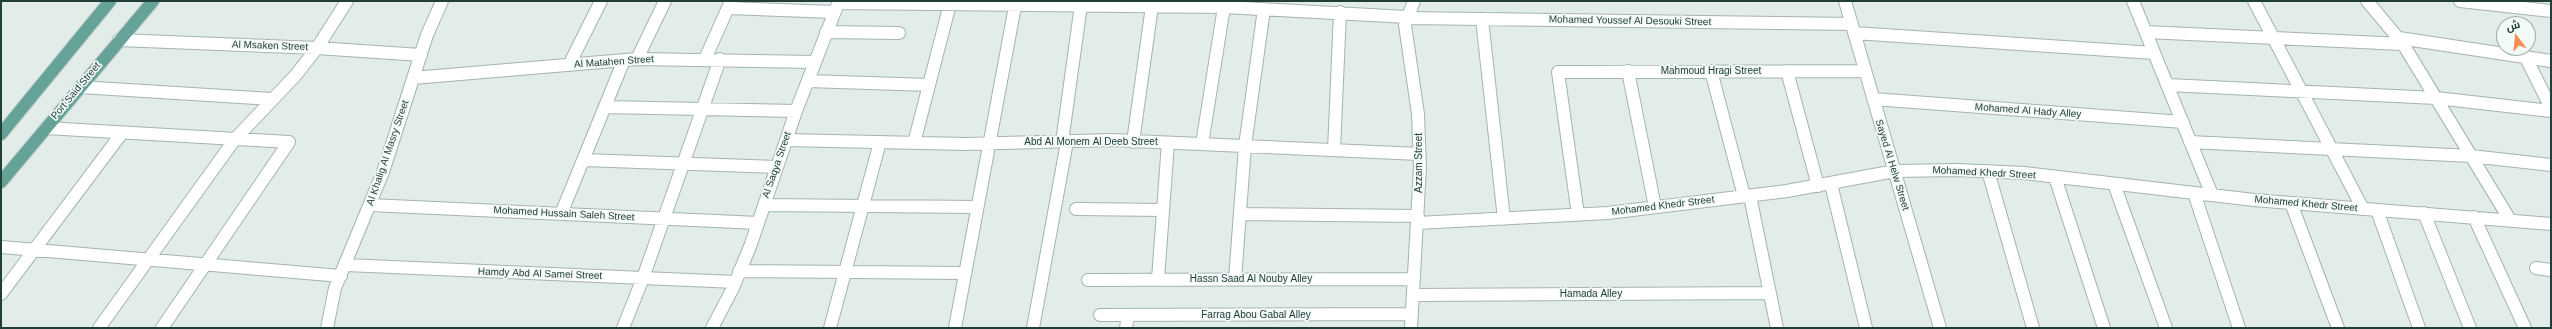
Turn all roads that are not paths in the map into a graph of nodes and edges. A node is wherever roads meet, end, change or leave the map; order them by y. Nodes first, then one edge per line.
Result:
1 (110, 1) edge
2 (153, 1) edge
3 (347, 1) edge
4 (442, 1) edge
5 (601, 1) edge
6 (665, 1) edge
7 (1414, 1) edge
8 (1846, 1) edge
9 (2133, 1) edge
10 (2254, 1) edge
11 (2367, 1) edge
12 (2460, 1) edge
13 (2482, 2) edge
14 (1015, 3) edge
15 (1098, 3) edge
16 (730, 4) edge
17 (950, 4) junction
18 (1171, 4) edge
19 (837, 5) edge
20 (1081, 5) junction
21 (1232, 5) edge
22 (1152, 6) junction
23 (1264, 9) junction
24 (2551, 11) edge
25 (1340, 12) junction
26 (1407, 17) junction
27 (1482, 19) junction
28 (1853, 28) junction
29 (826, 32) junction
30 (2146, 32) junction
31 (899, 33) dead end
32 (2273, 38) junction
33 (119, 40) junction
34 (2401, 41) junction
35 (317, 48) junction
36 (2154, 52) junction
37 (421, 55) junction
38 (2526, 58) junction
39 (637, 59) junction
40 (705, 59) junction
41 (720, 59) junction
42 (624, 60) junction
43 (2551, 61) edge
44 (815, 62) junction
45 (569, 65) junction
46 (1628, 71) junction
47 (1711, 71) junction
48 (1787, 71) junction
49 (1864, 71) junction
50 (414, 78) junction
51 (808, 81) junction
52 (929, 85) junction
53 (2168, 85) junction
54 (80, 87) junction
55 (2301, 91) junction
56 (2436, 98) junction
57 (272, 99) junction
58 (1873, 99) junction
59 (605, 107) junction
60 (704, 109) junction
61 (2551, 110) edge
62 (796, 111) junction
63 (2183, 122) junction
64 (46, 128) junction
65 (122, 133) junction
66 (1, 134) edge
67 (235, 139) junction
68 (786, 140) junction
69 (880, 142) junction
70 (1064, 142) junction
71 (1133, 142) junction
72 (2190, 142) junction
73 (914, 143) junction
74 (989, 143) junction
75 (1168, 143) junction
76 (1202, 144) junction
77 (1245, 146) junction
78 (2332, 149) junction
79 (1334, 150) junction
80 (1419, 154) junction
81 (2471, 156) junction
82 (583, 160) junction
83 (684, 164) junction
84 (2551, 165) edge
85 (777, 167) junction
86 (1895, 171) junction
87 (1988, 171) junction
88 (2055, 177) junction
89 (1, 182) edge
90 (2114, 184) junction
91 (1824, 185) junction
92 (2194, 193) junction
93 (2212, 195) junction
94 (1747, 196) junction
95 (2291, 203) junction
96 (370, 205) junction
97 (764, 205) junction
98 (862, 206) junction
99 (977, 207) junction
100 (1655, 207) junction
101 (2363, 209) junction
102 (1076, 210) dead end
103 (1163, 210) junction
104 (2377, 210) junction
105 (2424, 213) junction
106 (561, 214) junction
107 (1240, 214) junction
108 (1578, 215) junction
109 (2474, 217) junction
110 (664, 219) junction
111 (1504, 219) junction
112 (1418, 220) junction
113 (2510, 220) junction
114 (758, 223) junction
115 (2551, 224) edge
116 (1, 248) edge
117 (34, 250) junction
118 (148, 260) junction
119 (206, 264) junction
120 (2536, 268) dead end
121 (343, 270) junction
122 (2551, 270) edge
123 (845, 272) junction
124 (964, 273) junction
125 (737, 277) junction
126 (643, 278) junction
127 (1158, 279) junction
128 (1235, 279) junction
129 (1414, 279) junction
130 (1088, 280) dead end
131 (1770, 293) junction
132 (1, 294) edge
133 (1413, 295) junction
134 (1412, 314) junction
135 (1100, 315) dead end
136 (1128, 315) junction
137 (99, 328) edge
138 (162, 328) edge
139 (327, 328) edge
140 (623, 328) edge
141 (712, 328) edge
142 (830, 328) edge
143 (955, 328) edge
144 (1033, 328) edge
145 (1126, 328) edge
146 (1411, 328) edge
147 (1777, 328) edge
148 (1866, 328) edge
149 (1940, 328) edge
150 (2033, 328) edge
151 (2104, 328) edge
152 (2166, 328) edge
153 (2239, 328) edge
154 (2338, 328) edge
155 (2419, 328) edge
156 (2470, 328) edge
157 (2525, 328) edge

1 - 66 main road
2 - 33 main road, Port Said Street
3 - 35 street
4 - 37 street, Al Khalig Al Masry Street
5 - 45 street
6 - 39 street
7 - 26 street, Azzam Street
8 - 28 street, Sayed Al Helw Street
9 - 30 street
10 - 32 street
11 - 34 street
12 - 13 street
13 - 24 street
14 - 17 street, Mohamed Youssef Al Desouki Street
14 - 20 street, Mohamed Youssef Al Desouki Street
14 - 74 street
15 - 20 street, Mohamed Youssef Al Desouki Street
15 - 22 street, Mohamed Youssef Al Desouki Street
16 - 19 street, Mohamed Youssef Al Desouki Street
16 - 40 street
17 - 19 street, Mohamed Youssef Al Desouki Street
17 - 52 street
18 - 21 street, Mohamed Youssef Al Desouki Street
18 - 22 street, Mohamed Youssef Al Desouki Street
19 - 29 street, Al Saqya Street
20 - 70 street
21 - 23 street, Mohamed Youssef Al Desouki Street
21 - 76 street
22 - 71 street
23 - 25 street, Mohamed Youssef Al Desouki Street
23 - 77 street
25 - 26 street, Mohamed Youssef Al Desouki Street
25 - 79 street
26 - 27 street, Mohamed Youssef Al Desouki Street
26 - 80 street, Azzam Street
27 - 28 street, Mohamed Youssef Al Desouki Street
27 - 111 street
28 - 36 street, Mohamed Youssef Al Desouki Street
28 - 49 street, Sayed Al Helw Street
29 - 31 street
29 - 44 street, Al Saqya Street
30 - 32 street
30 - 36 street
32 - 34 street
32 - 55 street
33 - 35 street, Al Msaken Street
33 - 54 main road, Port Said Street
34 - 38 street
34 - 56 street
35 - 37 street, Al Msaken Street
35 - 57 street
36 - 53 street
37 - 50 street, Al Khalig Al Masry Street
38 - 43 street
38 - 61 street
39 - 40 street, Al Matahen Street
39 - 42 street, Al Matahen Street
40 - 41 street, Al Matahen Street
41 - 44 street, Al Matahen Street
41 - 60 street
42 - 45 street, Al Matahen Street
42 - 59 street
44 - 51 street, Al Saqya Street
45 - 50 street, Al Matahen Street
46 - 47 street, Mahmoud Hragi Street
46 - 100 street
46 - 108 street, Mahmoud Hragi Street
47 - 48 street, Mahmoud Hragi Street
47 - 94 street
48 - 49 street, Mahmoud Hragi Street
48 - 91 street
49 - 58 street, Sayed Al Helw Street
50 - 96 street, Al Khalig Al Masry Street
51 - 52 street
51 - 62 street, Al Saqya Street
52 - 73 street
53 - 55 street
53 - 63 street
54 - 57 street
54 - 64 main road, Port Said Street
55 - 56 street
55 - 78 street
56 - 61 street
56 - 81 street
57 - 67 street
58 - 63 street, Mohamed Al Hady Alley
58 - 86 street, Sayed Al Helw Street
59 - 60 street
59 - 82 street
60 - 62 street
60 - 83 street
62 - 68 street, Al Saqya Street
63 - 72 street
64 - 65 street
64 - 89 main road, Port Said Street
65 - 67 street
65 - 117 street
67 - 118 street
67 - 119 street
68 - 69 street, Abd Al Monem Al Deeb Street
68 - 85 street, Al Saqya Street
69 - 73 street, Abd Al Monem Al Deeb Street
69 - 98 street
70 - 71 street, Abd Al Monem Al Deeb Street
70 - 74 street, Abd Al Monem Al Deeb Street
70 - 144 street
71 - 75 street, Abd Al Monem Al Deeb Street
72 - 78 street
72 - 93 street
73 - 74 street, Abd Al Monem Al Deeb Street
74 - 99 street
75 - 76 street, Abd Al Monem Al Deeb Street
75 - 103 street
76 - 77 street, Abd Al Monem Al Deeb Street
77 - 79 street, Abd Al Monem Al Deeb Street
77 - 107 street
78 - 81 street
78 - 101 street
79 - 80 street, Abd Al Monem Al Deeb Street
80 - 112 street, Azzam Street
81 - 84 street
81 - 113 street
82 - 83 street
82 - 106 street
83 - 85 street
83 - 110 street
85 - 97 street, Al Saqya Street
86 - 87 street, Mohamed Khedr Street
86 - 91 street, Mohamed Khedr Street
86 - 149 street, Sayed Al Helw Street
87 - 88 street, Mohamed Khedr Street
87 - 150 street
88 - 90 street, Mohamed Khedr Street
88 - 151 street
90 - 92 street, Mohamed Khedr Street
90 - 152 street
91 - 94 street, Mohamed Khedr Street
91 - 148 street
92 - 93 street, Mohamed Khedr Street
92 - 153 street
93 - 95 street, Mohamed Khedr Street
94 - 100 street, Mohamed Khedr Street
94 - 131 street
95 - 101 street, Mohamed Khedr Street
95 - 154 street
96 - 106 street, Mohamed Hussain Saleh Street
96 - 121 street, Al Khalig Al Masry Street
97 - 98 street
97 - 114 street, Al Saqya Street
98 - 99 street
98 - 123 street
99 - 124 street
100 - 108 street, Mohamed Khedr Street
101 - 104 street, Mohamed Khedr Street
102 - 103 street
103 - 127 street
104 - 105 street, Mohamed Khedr Street
104 - 155 street
105 - 109 street, Mohamed Khedr Street
105 - 156 street
106 - 110 street, Mohamed Hussain Saleh Street
107 - 112 street, Mohamed Khedr Street
107 - 128 street
108 - 111 street, Mohamed Khedr Street
109 - 113 street, Mohamed Khedr Street
109 - 157 street
110 - 114 street, Mohamed Hussain Saleh Street
110 - 126 street
111 - 112 street, Mohamed Khedr Street
112 - 129 street, Azzam Street
113 - 115 street, Mohamed Khedr Street
114 - 125 street, Al Saqya Street
116 - 117 street, Hamdy Abd Al Samei Street
117 - 118 street, Hamdy Abd Al Samei Street
117 - 132 street
118 - 119 street, Hamdy Abd Al Samei Street
118 - 137 street
119 - 121 street, Hamdy Abd Al Samei Street
119 - 138 street
120 - 122 street
121 - 126 street, Hamdy Abd Al Samei Street
121 - 139 street, Al Khalig Al Masry Street
123 - 124 street, Hamdy Abd Al Samei Street
123 - 125 street, Hamdy Abd Al Samei Street
123 - 142 street
124 - 143 street
125 - 126 street, Hamdy Abd Al Samei Street
125 - 141 street, Al Saqya Street
126 - 140 street
127 - 128 street, Hassn Saad Al Nouby Alley
127 - 130 street, Hassn Saad Al Nouby Alley
128 - 129 street, Hassn Saad Al Nouby Alley
129 - 133 street, Azzam Street
131 - 133 street, Hamada Alley
131 - 147 street
133 - 134 street, Azzam Street
134 - 136 street, Farrag Abou Gabal Alley
134 - 146 street, Azzam Street
135 - 136 street, Farrag Abou Gabal Alley
136 - 145 street

